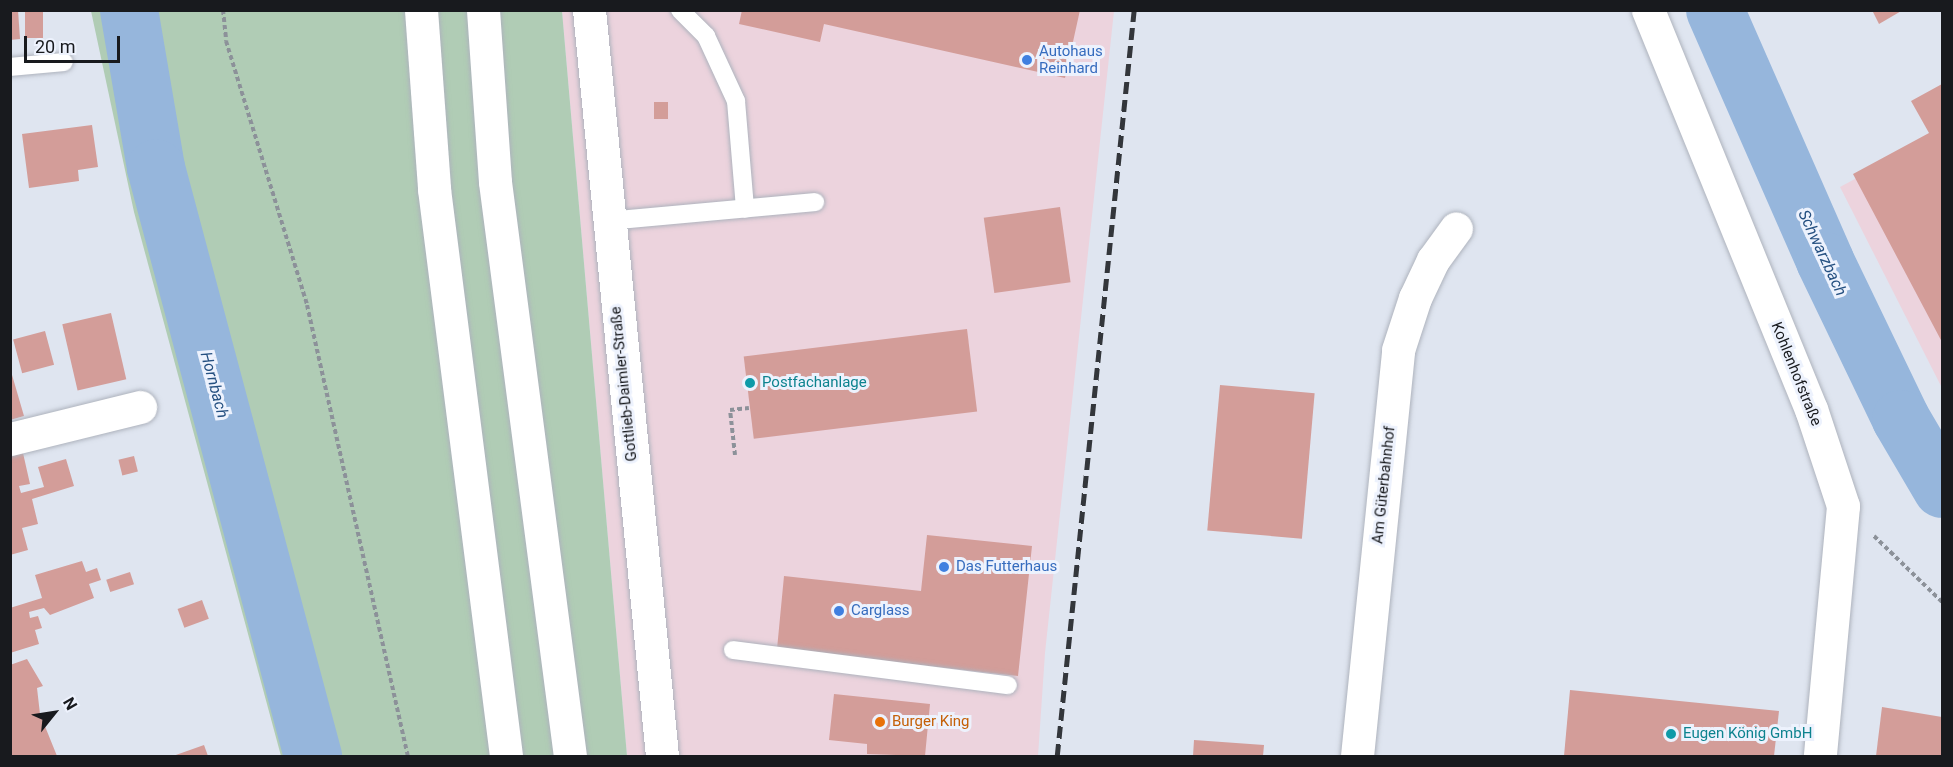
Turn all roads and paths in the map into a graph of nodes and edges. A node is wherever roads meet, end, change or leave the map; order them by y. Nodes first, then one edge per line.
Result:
1 (223, 10) edge
2 (421, 10) edge
3 (483, 10) edge
4 (680, 10) edge
5 (1648, 10) edge
6 (593, 11) edge
7 (64, 62) dead end
8 (10, 67) edge
9 (815, 202) dead end
10 (745, 209) junction
11 (608, 221) junction
12 (1456, 228) dead end
13 (140, 406) dead end
14 (749, 408) dead end
15 (10, 439) edge
16 (735, 455) dead end
17 (1843, 507) junction
18 (1942, 602) edge
19 (734, 650) dead end
20 (1008, 685) dead end
21 (408, 756) edge
22 (506, 756) edge
23 (570, 756) edge
24 (662, 756) edge
25 (1358, 756) edge
26 (1820, 756) edge

1 - 21 path
2 - 22 main road
3 - 23 main road
4 - 10 lane
5 - 17 main road, Kohlenhofstraße
6 - 11 main road, Gottlieb-Daimler-Straße
7 - 8 lane
9 - 10 lane
10 - 11 lane
11 - 24 main road, Gottlieb-Daimler-Straße
12 - 25 main road, Am Güterbahnhof
13 - 15 main road
14 - 16 path
17 - 18 path
17 - 26 main road, Kohlenhofstraße
19 - 20 lane

